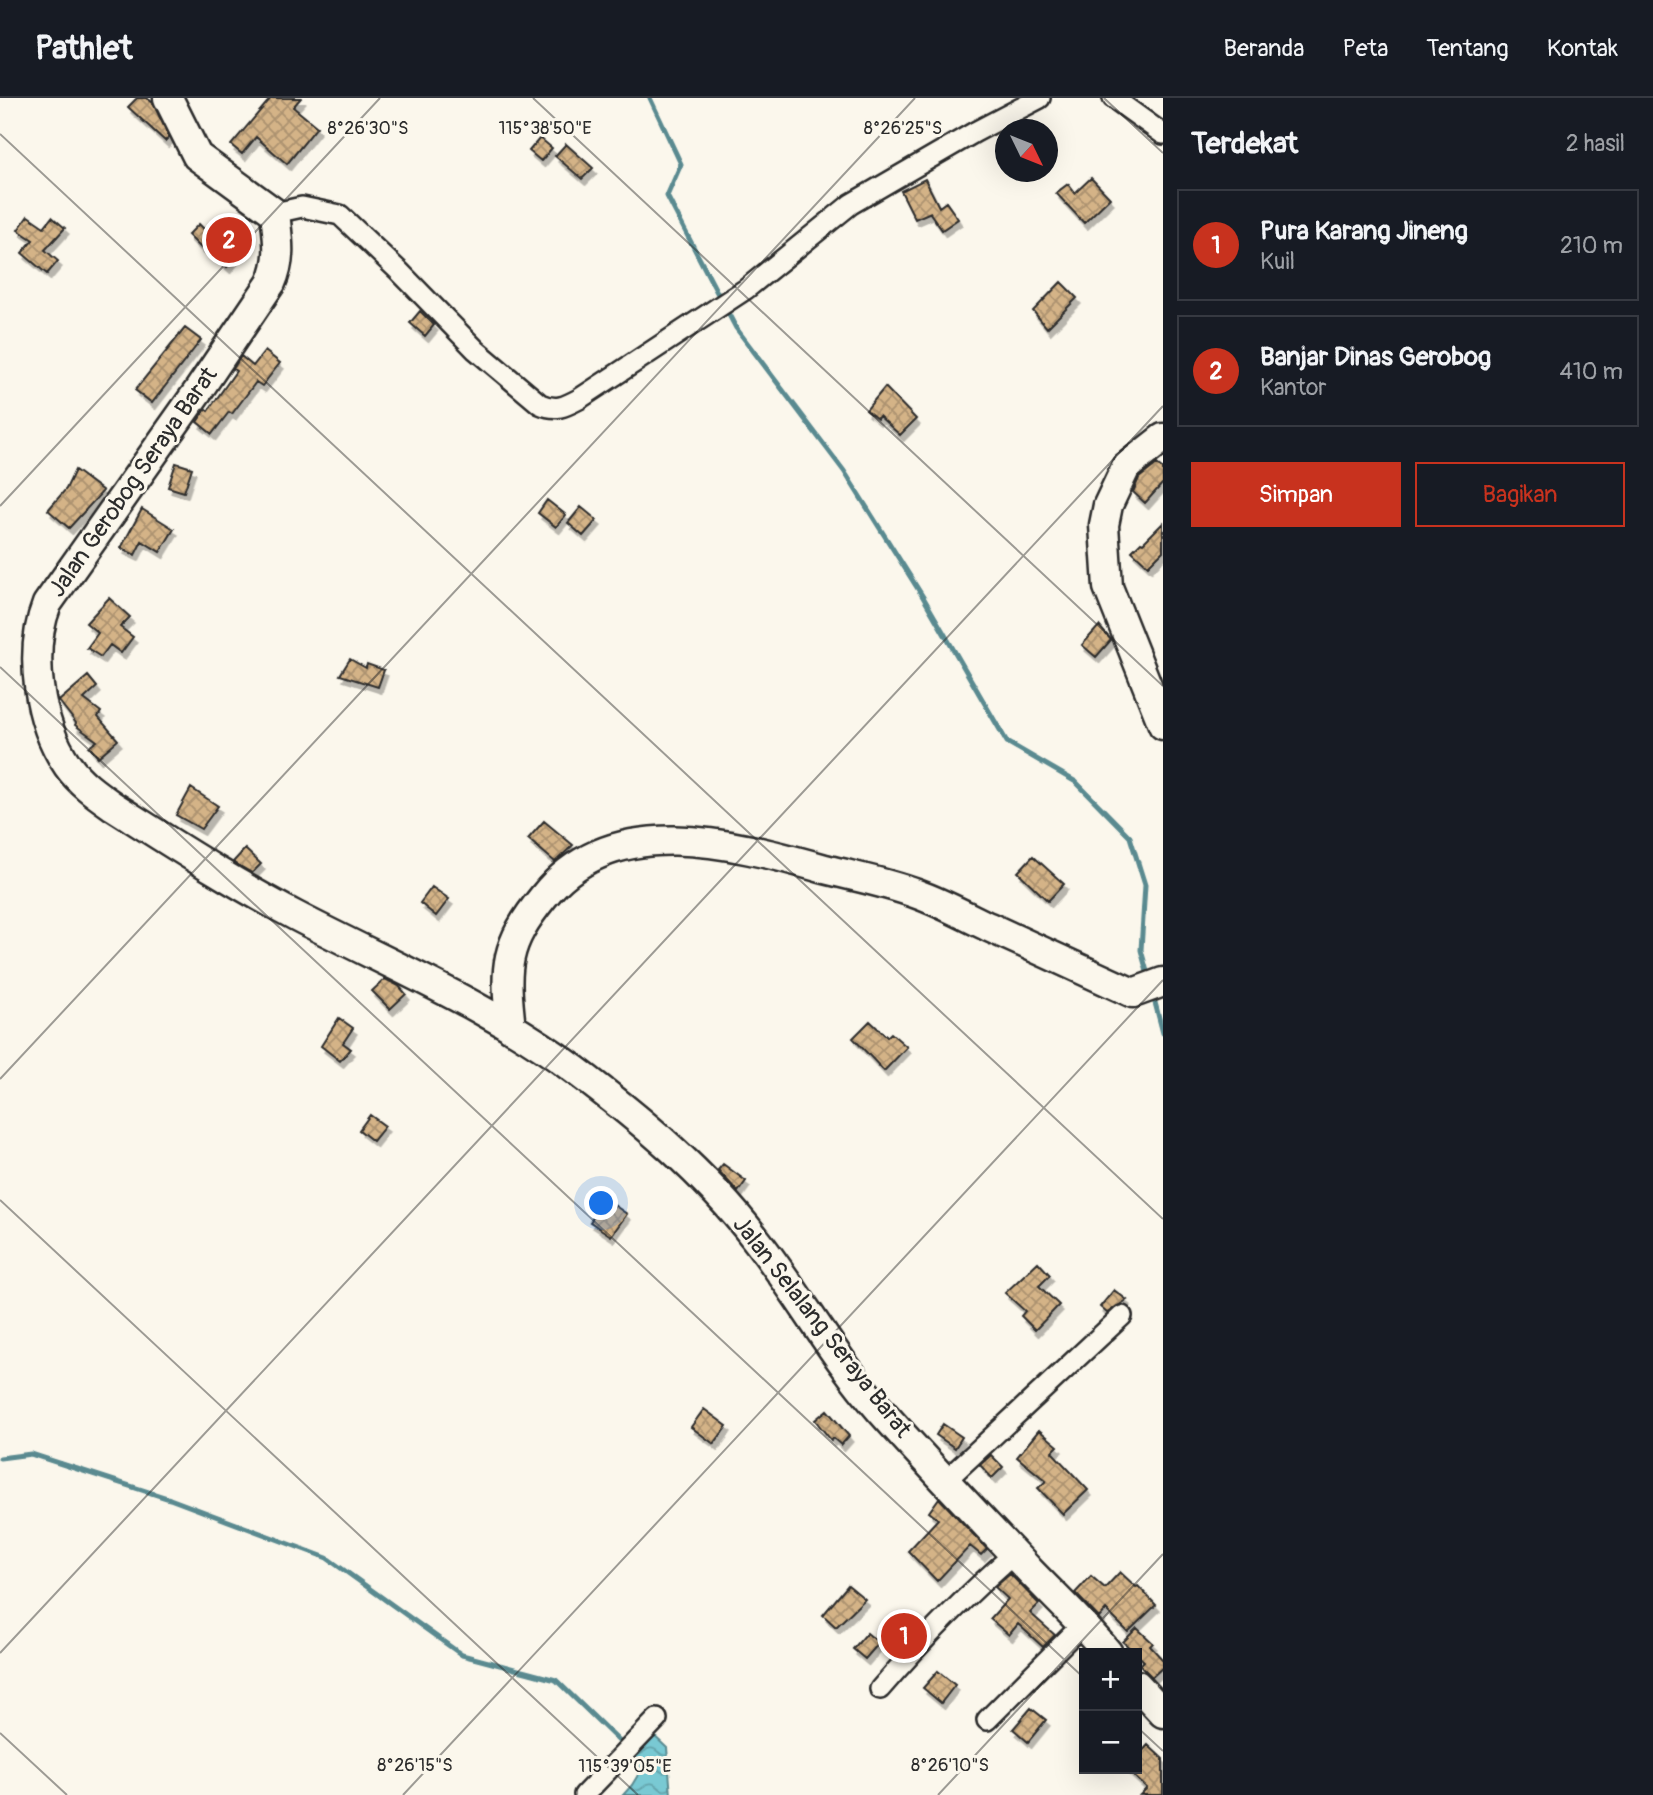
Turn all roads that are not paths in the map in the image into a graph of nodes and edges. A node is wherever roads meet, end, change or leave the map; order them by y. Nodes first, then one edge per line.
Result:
1 (168, 98) edge
2 (1040, 98) edge
3 (1113, 98) edge
4 (1163, 134) edge
5 (275, 213) junction
6 (1163, 438) edge
7 (1163, 725) edge
8 (507, 976) junction
9 (1163, 982) edge
10 (454, 996) junction
11 (511, 1028) junction
12 (1122, 1315) dead end
13 (946, 1480) junction
14 (1015, 1553) junction
15 (1083, 1624) junction
16 (1104, 1648) edge
17 (880, 1689) dead end
18 (1142, 1690) edge
19 (1163, 1713) edge
20 (657, 1719) dead end
21 (987, 1720) dead end
22 (584, 1795) edge

1 - 5 street
2 - 5 street
3 - 4 street
5 - 10 street, Jalan Gerobog Seraya Barat
6 - 7 street
8 - 9 street
8 - 10 street
8 - 11 street
10 - 11 street, Jalan Selalang Seraya Barat
11 - 13 street, Jalan Selalang Seraya Barat
12 - 13 street
13 - 14 street, Jalan Selalang Seraya Barat
14 - 15 street, Jalan Selalang Seraya Barat
14 - 17 street
15 - 16 street, Jalan Selalang Seraya Barat
15 - 21 street
18 - 19 street
20 - 22 street

